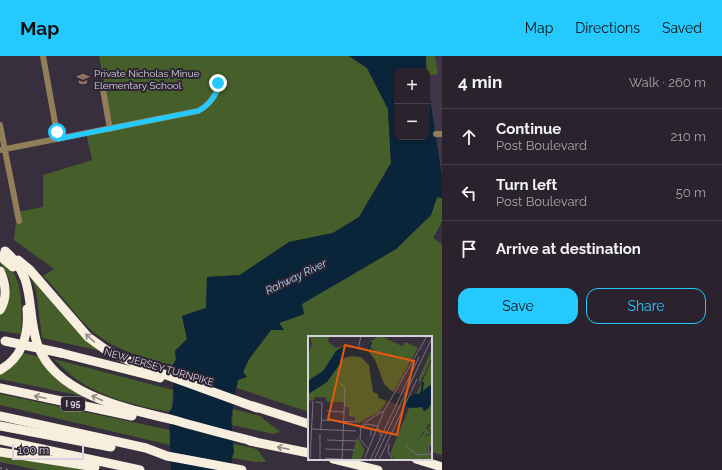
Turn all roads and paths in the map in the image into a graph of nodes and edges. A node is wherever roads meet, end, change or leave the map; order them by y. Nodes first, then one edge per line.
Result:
1 (43, 56) edge
2 (218, 80) dead end
3 (102, 84) dead end
4 (0, 125) edge
5 (110, 129) junction
6 (58, 139) junction
7 (2, 150) edge
8 (19, 221) dead end
9 (2, 252) edge
10 (0, 271) edge
11 (0, 310) edge
12 (3, 341) edge
13 (0, 370) edge
14 (149, 371) junction
15 (0, 388) edge
16 (0, 416) edge
17 (147, 416) junction
18 (308, 424) edge
19 (0, 426) edge
20 (0, 440) edge
21 (146, 451) junction
22 (0, 452) edge
23 (308, 453) edge
24 (337, 460) edge
25 (419, 460) edge
26 (98, 465) junction
27 (442, 467) edge
28 (140, 470) edge
29 (242, 470) edge
30 (378, 470) edge

1 - 6 street
2 - 5 street
3 - 5 street
4 - 7 street
5 - 6 street
6 - 7 street
7 - 8 street
9 - 13 highway
14 -> 9 highway
17 -> 9 highway
10 - 11 highway
12 - 14 highway, NEW JERSEY TURNPIKE, bridge
14 - 18 highway
17 -> 15 highway, I 95
16 - 21 highway
23 -> 17 highway
19 - 21 highway
20 - 26 highway
21 - 29 highway
22 - 26 highway
24 - 30 highway
25 - 27 highway
26 - 28 highway

